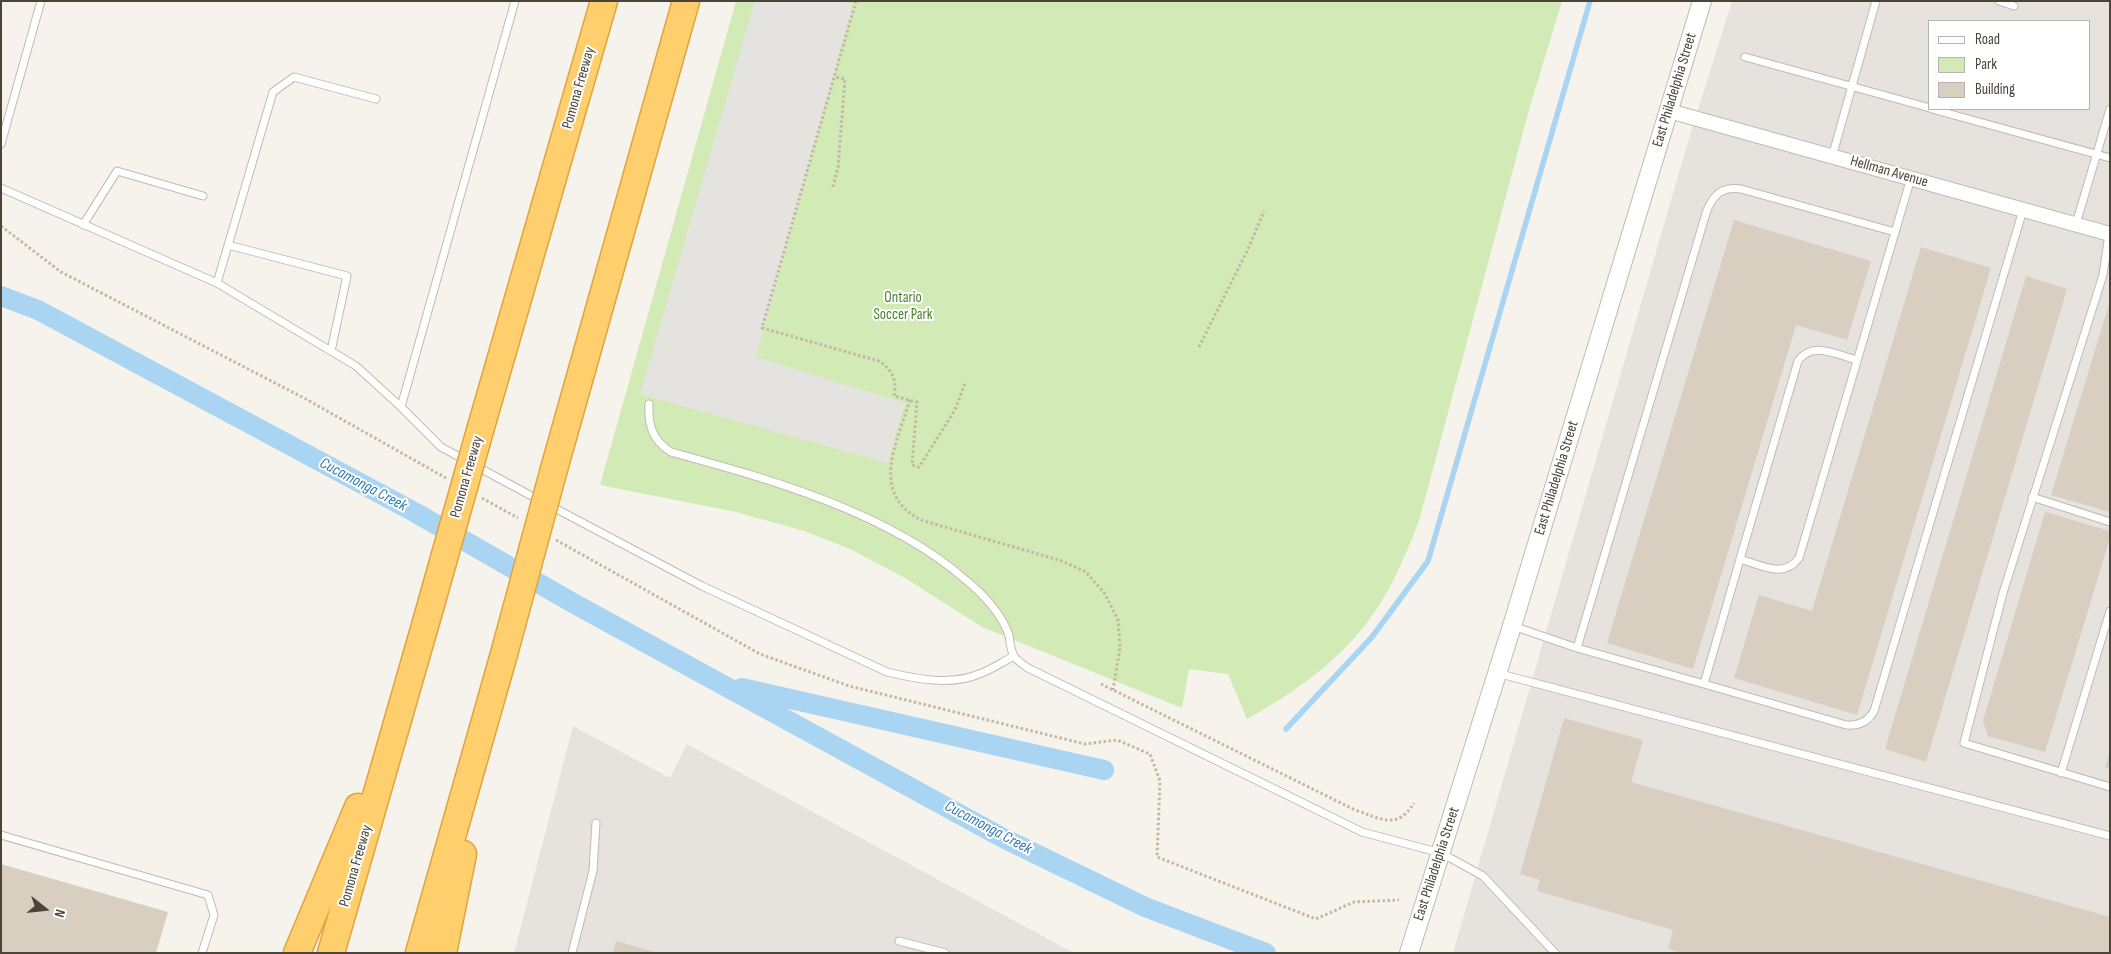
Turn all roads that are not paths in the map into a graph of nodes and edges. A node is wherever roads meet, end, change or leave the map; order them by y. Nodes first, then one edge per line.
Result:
1 (41, 1) edge
2 (515, 1) edge
3 (604, 1) edge
4 (686, 1) edge
5 (1702, 1) edge
6 (1876, 1) edge
7 (1999, 1) edge
8 (2014, 6) dead end
9 (1745, 57) dead end
10 (1852, 87) junction
11 (376, 98) dead end
12 (1928, 107) edge
13 (2110, 109) edge
14 (1938, 110) edge
15 (1669, 111) junction
16 (1, 144) edge
17 (2097, 154) junction
18 (1832, 157) junction
19 (2110, 158) edge
20 (1911, 178) junction
21 (1, 188) edge
22 (203, 196) dead end
23 (2022, 210) junction
24 (2076, 224) junction
25 (83, 225) junction
26 (1895, 232) junction
27 (2110, 234) edge
28 (228, 244) junction
29 (217, 283) junction
30 (331, 351) junction
31 (1857, 360) junction
32 (649, 404) dead end
33 (402, 407) junction
34 (2032, 497) junction
35 (2110, 522) edge
36 (1740, 559) junction
37 (2110, 611) edge
38 (1512, 626) junction
39 (1577, 648) junction
40 (504, 654) junction
41 (1014, 656) junction
42 (1497, 673) junction
43 (1704, 684) junction
44 (405, 696) junction
45 (2061, 773) junction
46 (2110, 787) edge
47 (596, 823) dead end
48 (1, 835) edge
49 (2110, 836) edge
50 (1441, 853) junction
51 (899, 941) dead end
52 (202, 953) edge
53 (297, 953) edge
54 (331, 953) edge
55 (419, 953) edge
56 (443, 953) edge
57 (572, 953) edge
58 (945, 953) edge
59 (1409, 953) edge
60 (1555, 953) edge

1 - 16 lane
2 - 33 lane
3 - 44 highway, Pomona Freeway, bridge
4 - 40 highway, bridge
5 - 15 street, East Philadelphia Street
6 - 10 lane
7 - 8 lane
9 - 10 lane
10 - 12 lane
10 - 18 lane
11 - 28 lane
13 - 17 lane
14 - 17 lane
15 - 18 street, Hellman Avenue
15 - 38 street, East Philadelphia Street
17 - 19 lane
17 - 24 lane
18 - 20 street, Hellman Avenue
20 - 23 street, Hellman Avenue
20 - 26 lane
21 - 25 lane
22 - 25 lane
23 - 24 street, Hellman Avenue
23 - 43 lane
24 - 27 street, Hellman Avenue
25 - 29 lane
26 - 31 lane
26 - 39 lane
27 - 34 lane
28 - 29 lane
28 - 30 lane
29 - 30 lane
30 - 33 lane
31 - 36 lane
31 - 36 lane
32 - 41 lane
33 - 41 lane
34 - 35 lane
34 - 45 lane
36 - 43 lane
37 - 45 lane
38 - 39 lane
38 - 42 street, East Philadelphia Street
39 - 43 lane
40 - 55 highway
40 - 56 highway
41 - 50 lane
42 - 49 lane
42 - 50 street, East Philadelphia Street
44 - 53 highway
44 - 54 highway, Pomona Freeway
45 - 46 lane
47 - 57 lane
48 - 52 lane
50 - 59 street, East Philadelphia Street
50 - 60 lane
51 - 58 lane

